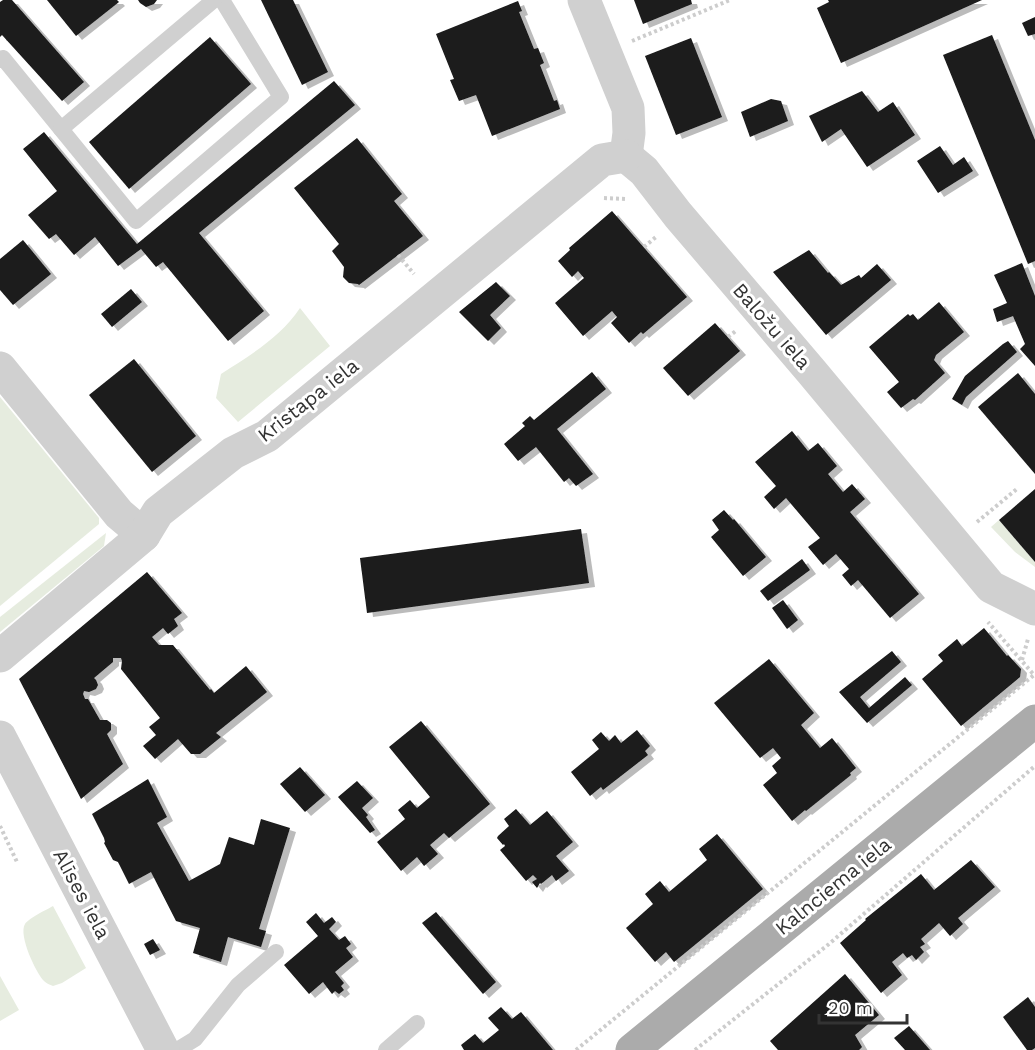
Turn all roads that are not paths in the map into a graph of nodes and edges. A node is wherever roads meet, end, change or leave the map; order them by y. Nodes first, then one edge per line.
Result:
1 (214, 0) edge
2 (222, 0) edge
3 (584, 0) edge
4 (0, 60) edge
5 (61, 129) junction
6 (626, 156) junction
7 (0, 368) edge
8 (144, 535) junction
9 (1032, 623) edge
10 (0, 656) edge
11 (1035, 721) edge
12 (0, 737) edge
13 (276, 952) dead end
14 (417, 1023) dead end
15 (163, 1050) edge
16 (177, 1050) edge
17 (386, 1050) edge
18 (632, 1050) edge

1 - 5 lane
2 - 5 lane
3 - 6 street
4 - 5 lane
6 - 8 street, Kristapa iela
6 - 9 street, Baložu iela
7 - 8 street
8 - 10 street, Kristapa iela
11 - 18 main road, Kalnciema iela
12 - 15 street, Alīses iela
13 - 16 lane
14 - 17 lane

